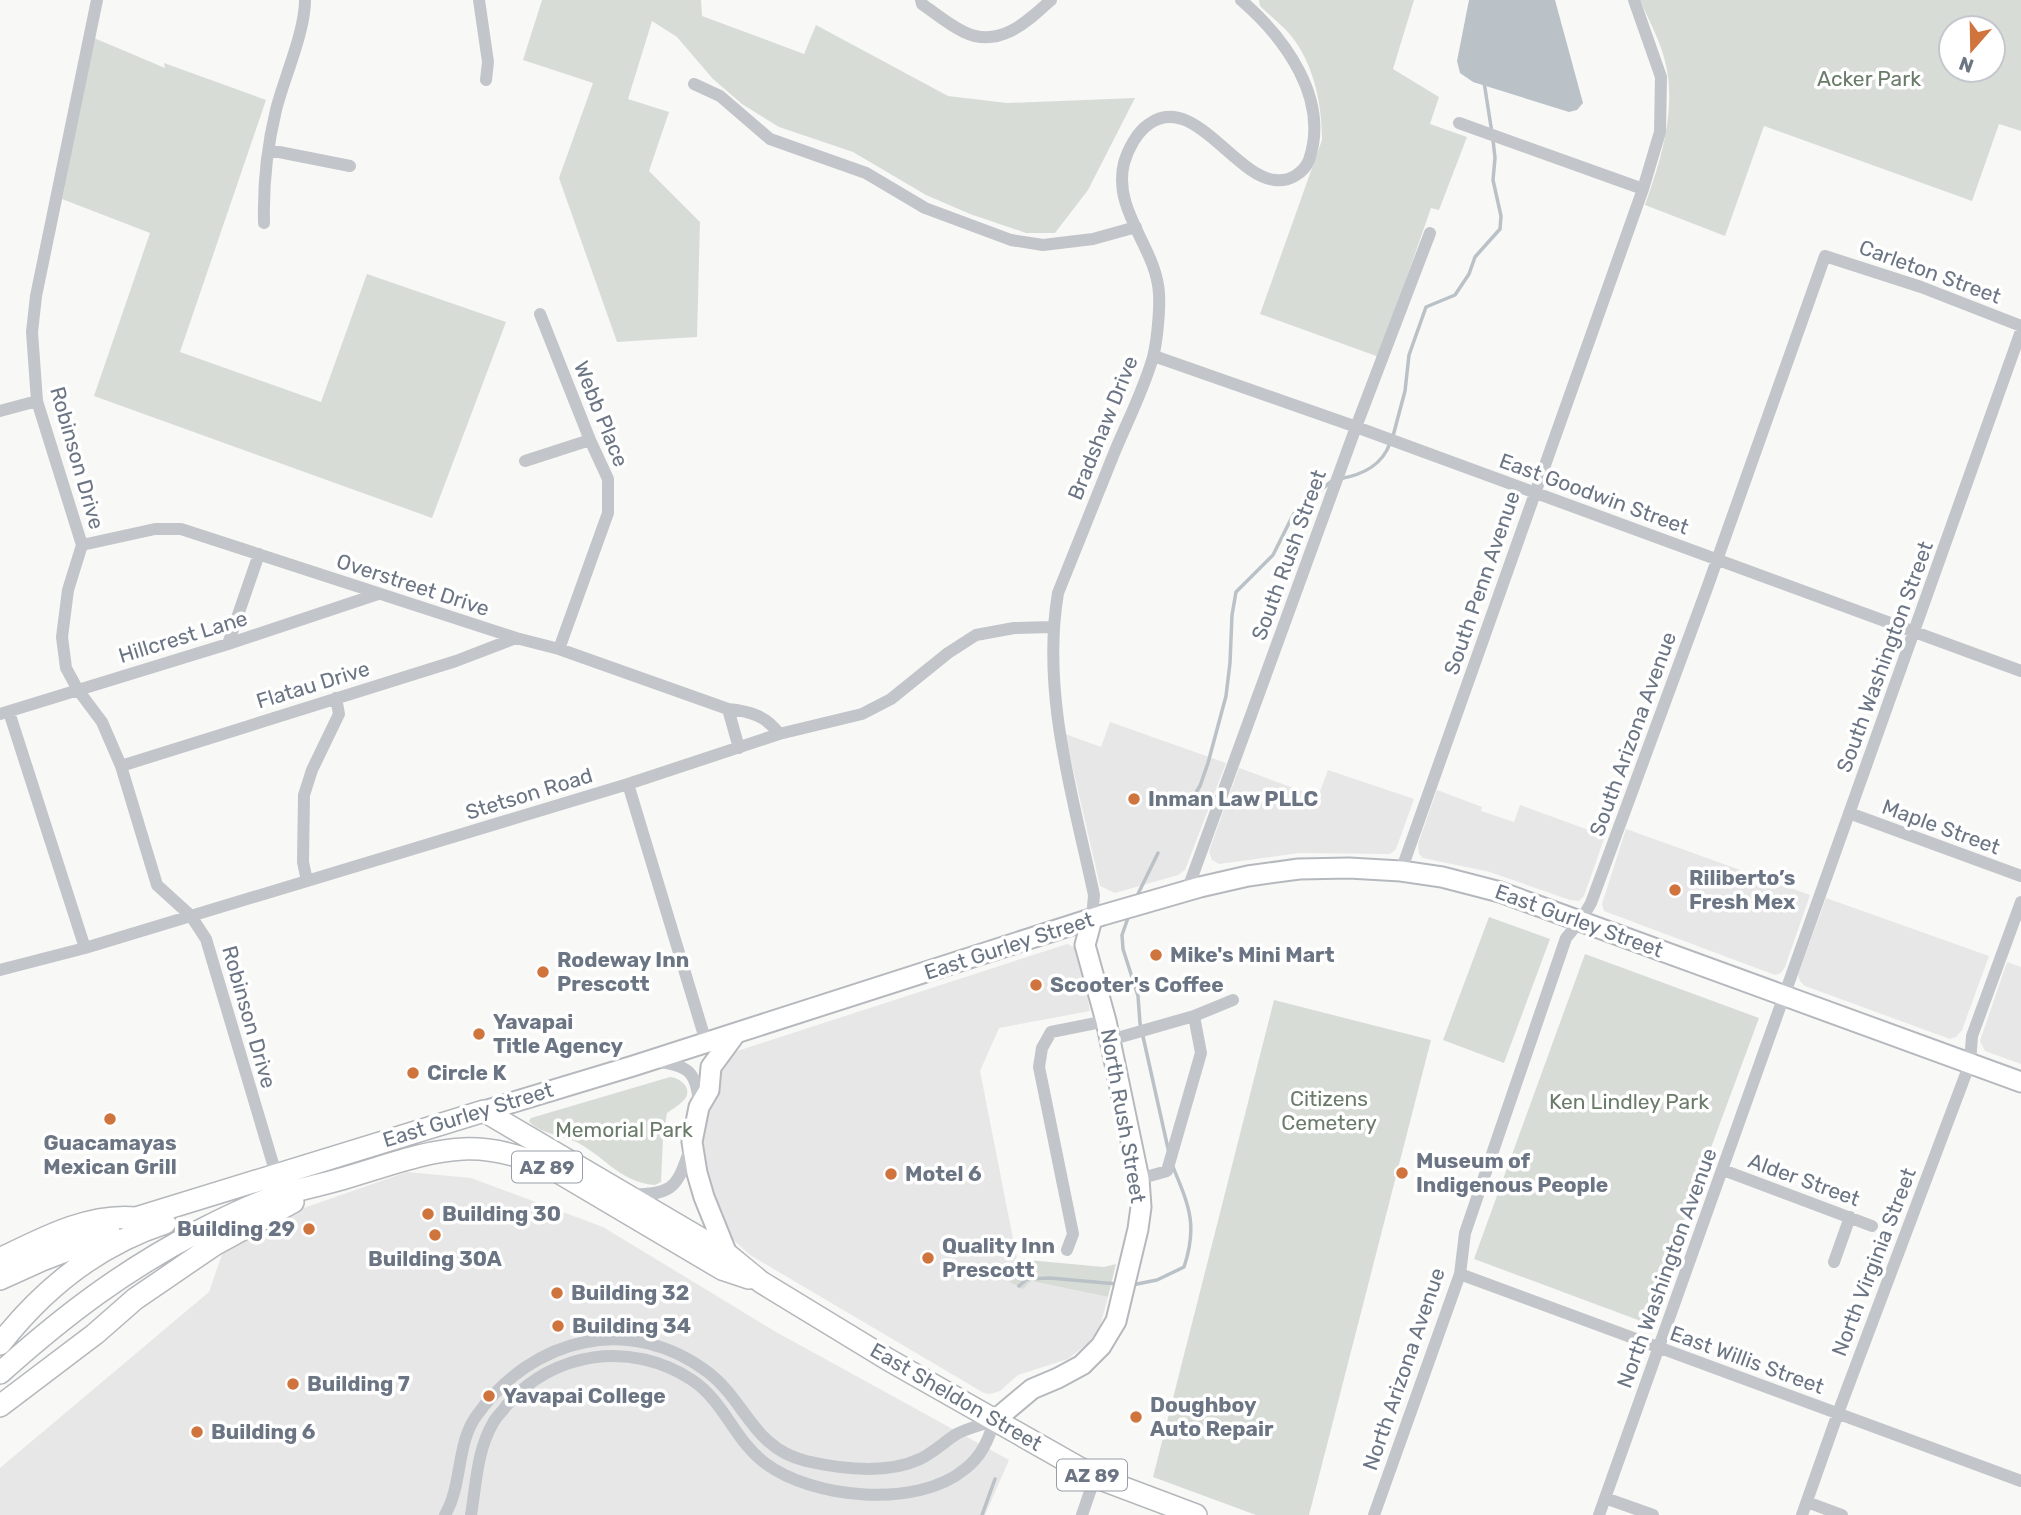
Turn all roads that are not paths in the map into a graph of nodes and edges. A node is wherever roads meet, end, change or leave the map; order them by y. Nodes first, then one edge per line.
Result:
1 (97, 0) edge
2 (305, 0) edge
3 (479, 0) edge
4 (921, 0) edge
5 (1051, 0) edge
6 (1241, 0) edge
7 (1634, 0) edge
8 (1252, 5) edge
9 (486, 80) dead end
10 (694, 85) dead end
11 (1459, 123) dead end
12 (270, 150) junction
13 (350, 166) dead end
14 (1643, 189) junction
15 (264, 223) dead end
16 (1136, 228) junction
17 (1430, 233) dead end
18 (1825, 256) joint
19 (540, 314) dead end
20 (2021, 329) edge
21 (1154, 356) junction
22 (37, 401) junction
23 (0, 411) edge
24 (1356, 427) junction
25 (590, 440) junction
26 (525, 460) dead end
27 (1534, 494) junction
28 (82, 545) junction
29 (259, 554) junction
30 (1716, 559) junction
31 (378, 594) junction
32 (1052, 627) junction
33 (1915, 633) junction
34 (516, 638) junction
35 (228, 644) junction
36 (559, 649) junction
37 (2021, 671) edge
38 (78, 690) junction
39 (336, 698) junction
40 (728, 709) junction
41 (5, 713) edge
42 (779, 734) junction
43 (739, 748) junction
44 (121, 766) junction
45 (628, 784) junction
46 (1849, 813) junction
47 (1401, 871) junction
48 (2021, 876) edge
49 (307, 881) junction
50 (1187, 891) junction
51 (2021, 902) edge
52 (191, 916) junction
53 (1091, 919) junction
54 (1581, 920) junction
55 (85, 948) junction
56 (0, 970) edge
57 (1785, 995) junction
58 (1233, 1000) dead end
59 (1194, 1016) junction
60 (1108, 1030) junction
61 (736, 1033) junction
62 (706, 1042) junction
63 (1970, 1063) junction
64 (633, 1066) junction
65 (2021, 1082) edge
66 (699, 1107) junction
67 (484, 1111) junction
68 (692, 1142) junction
69 (320, 1160) junction
70 (1723, 1170) junction
71 (275, 1174) junction
72 (1139, 1180) junction
73 (313, 1188) junction
74 (624, 1193) junction
75 (1850, 1217) junction
76 (136, 1218) junction
77 (1872, 1226) dead end
78 (36, 1241) junction
79 (0, 1250) edge
80 (1067, 1250) dead end
81 (727, 1254) junction
82 (0, 1259) edge
83 (1834, 1262) dead end
84 (1460, 1274) junction
85 (0, 1279) edge
86 (761, 1282) junction
87 (0, 1343) edge
88 (1659, 1348) junction
89 (0, 1373) edge
90 (0, 1406) edge
91 (1838, 1413) junction
92 (995, 1420) junction
93 (1095, 1477) junction
94 (2021, 1481) edge
95 (1605, 1498) junction
96 (1807, 1502) junction
97 (445, 1515) edge
98 (471, 1515) edge
99 (1082, 1515) edge
100 (1196, 1515) edge
101 (1374, 1515) edge
102 (1599, 1515) edge
103 (1653, 1515) edge
104 (1802, 1515) edge
105 (1842, 1515) edge

1 - 22 street, Robinson Drive
2 - 12 street
3 - 9 street
4 - 5 street
6 - 8 street, Bradshaw Drive
7 - 14 street, South Penn Avenue
8 - 16 street, Bradshaw Drive
10 - 16 street
11 - 14 street
12 - 13 street
12 - 15 street
14 - 27 street, South Penn Avenue
16 - 21 street, Bradshaw Drive
17 - 24 street, South Rush Street
18 - 20 street, Carleton Street
18 - 30 street, South Arizona Avenue
19 - 25 street, Webb Place
20 - 33 street, South Washington Street
21 - 24 street, East Goodwin Street
21 - 32 street, Bradshaw Drive
22 - 23 street
22 - 28 street, Robinson Drive
24 - 27 street, East Goodwin Street
24 - 50 street, South Rush Street
25 - 26 street
25 - 36 street, Webb Place
27 - 30 street, East Goodwin Street
27 - 47 street, South Penn Avenue
28 - 29 street, Overstreet Drive
28 - 38 street, Robinson Drive
29 - 31 street, Overstreet Drive
29 - 35 street
30 - 33 street, East Goodwin Street
30 - 54 street, South Arizona Avenue
31 - 34 street, Overstreet Drive
31 - 35 street, Hillcrest Lane
32 - 42 street, Stetson Road
32 - 53 street, Bradshaw Drive
33 - 37 street, East Goodwin Street
33 - 46 street, South Washington Street
34 - 36 street, Overstreet Drive
34 - 39 street, Flatau Drive
35 - 38 street, Hillcrest Lane
36 - 40 street, Overstreet Drive
38 - 41 street, Hillcrest Lane
38 - 44 street, Robinson Drive
39 - 44 street, Flatau Drive
39 - 49 street
40 - 42 street, Overstreet Drive
40 - 43 street
41 - 55 street
42 - 43 street, Stetson Road
43 - 45 street, Stetson Road
44 - 52 street, Robinson Drive
45 - 49 street, Stetson Road
45 - 62 street
46 - 48 street, Maple Street
46 - 57 street, South Washington Street
47 - 50 main road, East Gurley Street
47 - 54 main road, East Gurley Street
49 - 52 street, Stetson Road
50 - 53 main road, East Gurley Street
51 - 63 street, North Virginia Street
52 - 55 street, Stetson Road
52 - 71 street, Robinson Drive
53 - 60 main road, North Rush Street
53 - 61 main road, East Gurley Street
54 - 57 main road, East Gurley Street
54 - 84 street, North Arizona Avenue
55 - 56 street, Stetson Road
57 - 63 main road, East Gurley Street
57 - 70 street, North Washington Avenue
58 - 59 street
59 - 60 street
59 - 72 street
60 - 72 main road, North Rush Street
60 - 80 street
61 - 62 main road, East Gurley Street
61 - 66 main road
62 - 64 main road, East Gurley Street
63 - 65 main road, East Gurley Street
63 - 91 street, North Virginia Street
64 - 66 street
64 - 67 main road, East Gurley Street
66 - 68 main road
67 - 69 main road, East Gurley Street
67 - 74 main road, East Sheldon Street / AZ 89
68 - 74 street
68 - 81 main road
69 - 71 main road, East Gurley Street
69 - 87 main road
70 - 75 street, Alder Street
70 - 88 street, North Washington Avenue
71 - 76 main road, East Gurley Street
72 - 92 main road, North Rush Street
73 - 86 main road, East Sheldon Street / AZ 89
73 - 89 main road
73 - 90 main road, AZ 89
74 - 81 main road, East Sheldon Street / AZ 89
75 - 77 street, Alder Street
75 - 83 street
76 - 78 main road, East Gurley Street
76 - 85 main road
78 - 79 main road
78 - 82 main road, East Gurley Street
81 - 86 main road, East Sheldon Street / AZ 89
84 - 88 street, East Willis Street
84 - 101 street, North Arizona Avenue
86 - 92 main road, East Sheldon Street / AZ 89
88 - 91 street, East Willis Street
88 - 95 street, North Washington Avenue
91 - 94 street, East Willis Street
91 - 96 street, North Virginia Street
92 - 93 main road, East Sheldon Street / AZ 89
92 - 97 street
92 - 98 street
93 - 99 street
93 - 100 main road, East Sheldon Street / AZ 89
95 - 102 street, North Washington Avenue
95 - 103 street
96 - 104 street, North Virginia Street
96 - 105 street

